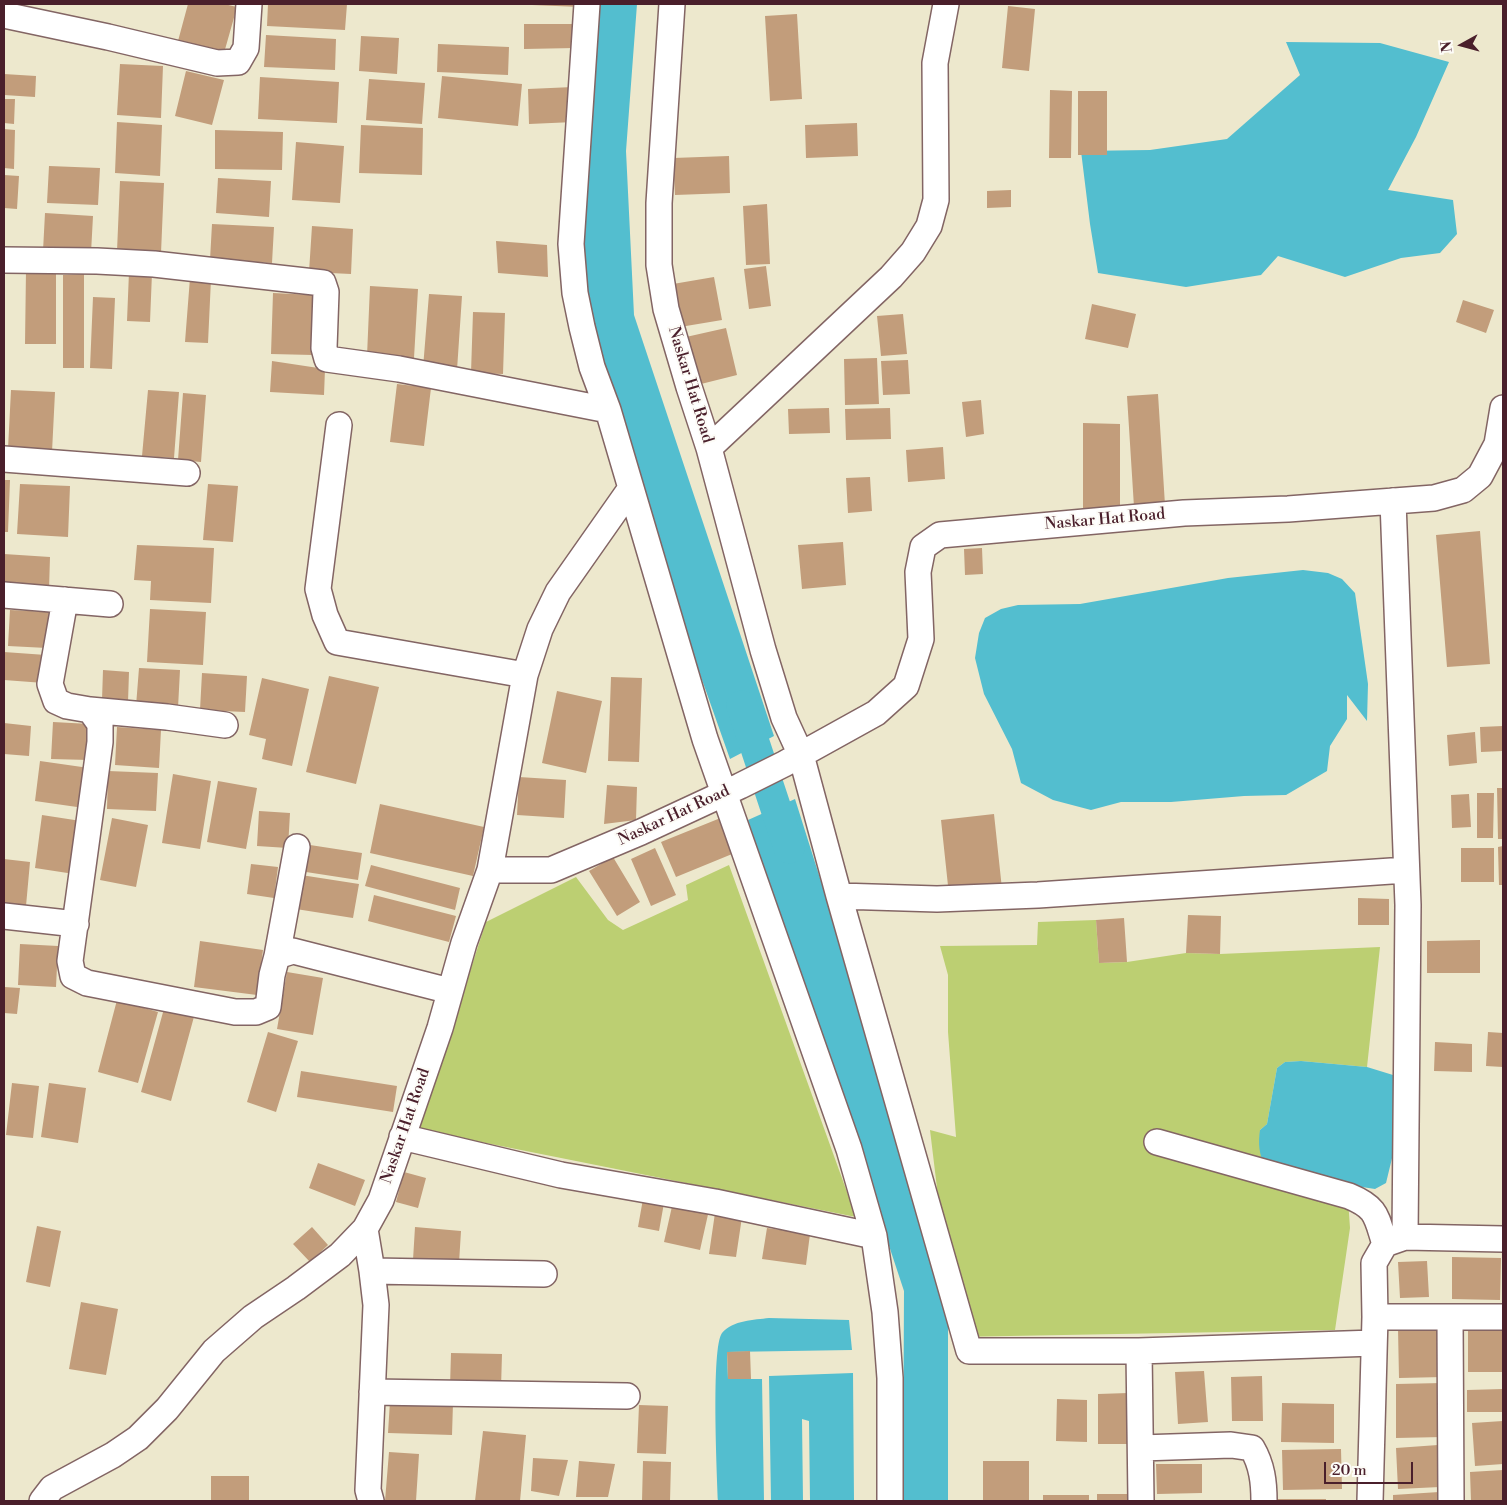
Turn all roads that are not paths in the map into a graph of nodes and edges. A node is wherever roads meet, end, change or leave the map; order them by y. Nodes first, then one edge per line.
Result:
1 (249, 4) edge
2 (587, 4) edge
3 (672, 4) edge
4 (946, 4) edge
5 (4, 15) edge
6 (4, 260) edge
7 (1503, 408) edge
8 (608, 410) junction
9 (339, 425) dead end
10 (709, 448) junction
11 (4, 459) edge
12 (187, 473) dead end
13 (631, 488) junction
14 (1392, 501) junction
15 (4, 595) edge
16 (64, 600) junction
17 (110, 604) dead end
18 (525, 676) junction
19 (90, 710) junction
20 (225, 725) dead end
21 (792, 759) junction
22 (732, 789) junction
23 (297, 847) dead end
24 (490, 870) junction
25 (1406, 870) junction
26 (839, 896) junction
27 (4, 916) edge
28 (76, 924) junction
29 (277, 956) junction
30 (450, 991) junction
31 (402, 1137) junction
32 (1157, 1142) dead end
33 (365, 1229) junction
34 (874, 1236) junction
35 (1503, 1239) edge
36 (1395, 1241) junction
37 (372, 1271) junction
38 (544, 1274) dead end
39 (1375, 1317) junction
40 (1450, 1317) junction
41 (1503, 1317) edge
42 (1374, 1343) junction
43 (1140, 1351) junction
44 (372, 1392) junction
45 (627, 1396) dead end
46 (1141, 1448) junction
47 (42, 1501) edge
48 (372, 1501) edge
49 (890, 1501) edge
50 (1141, 1501) edge
51 (1264, 1501) edge
52 (1370, 1501) edge
53 (1451, 1501) edge

1 - 5 street
2 - 8 street
3 - 10 street, Naskar Hat Road
4 - 10 street
6 - 8 street
7 - 14 street, Naskar Hat Road
8 - 13 street
9 - 18 street
10 - 21 street, Naskar Hat Road
11 - 12 street
13 - 18 street
13 - 22 street
14 - 21 street, Naskar Hat Road
14 - 25 street
15 - 16 street
16 - 17 street
16 - 19 street
18 - 24 street
19 - 20 street
19 - 28 street
21 - 22 street, Naskar Hat Road
21 - 26 street
22 - 24 street, Naskar Hat Road
22 - 34 street
23 - 29 street
24 - 30 street, Naskar Hat Road
25 - 26 street
25 - 36 street
26 - 43 street
27 - 28 street
28 - 29 street
29 - 30 street
30 - 31 street, Naskar Hat Road
31 - 33 street, Naskar Hat Road
31 - 34 street
32 - 36 street
33 - 37 street
33 - 47 street, Naskar Hat Road
34 - 49 street
35 - 36 street
36 - 39 street
37 - 38 street
37 - 44 street
39 - 40 street
39 - 42 street
40 - 41 street
40 - 53 street
42 - 43 street
42 - 52 street
43 - 46 street
44 - 45 street
44 - 48 street
46 - 50 street
46 - 51 street

